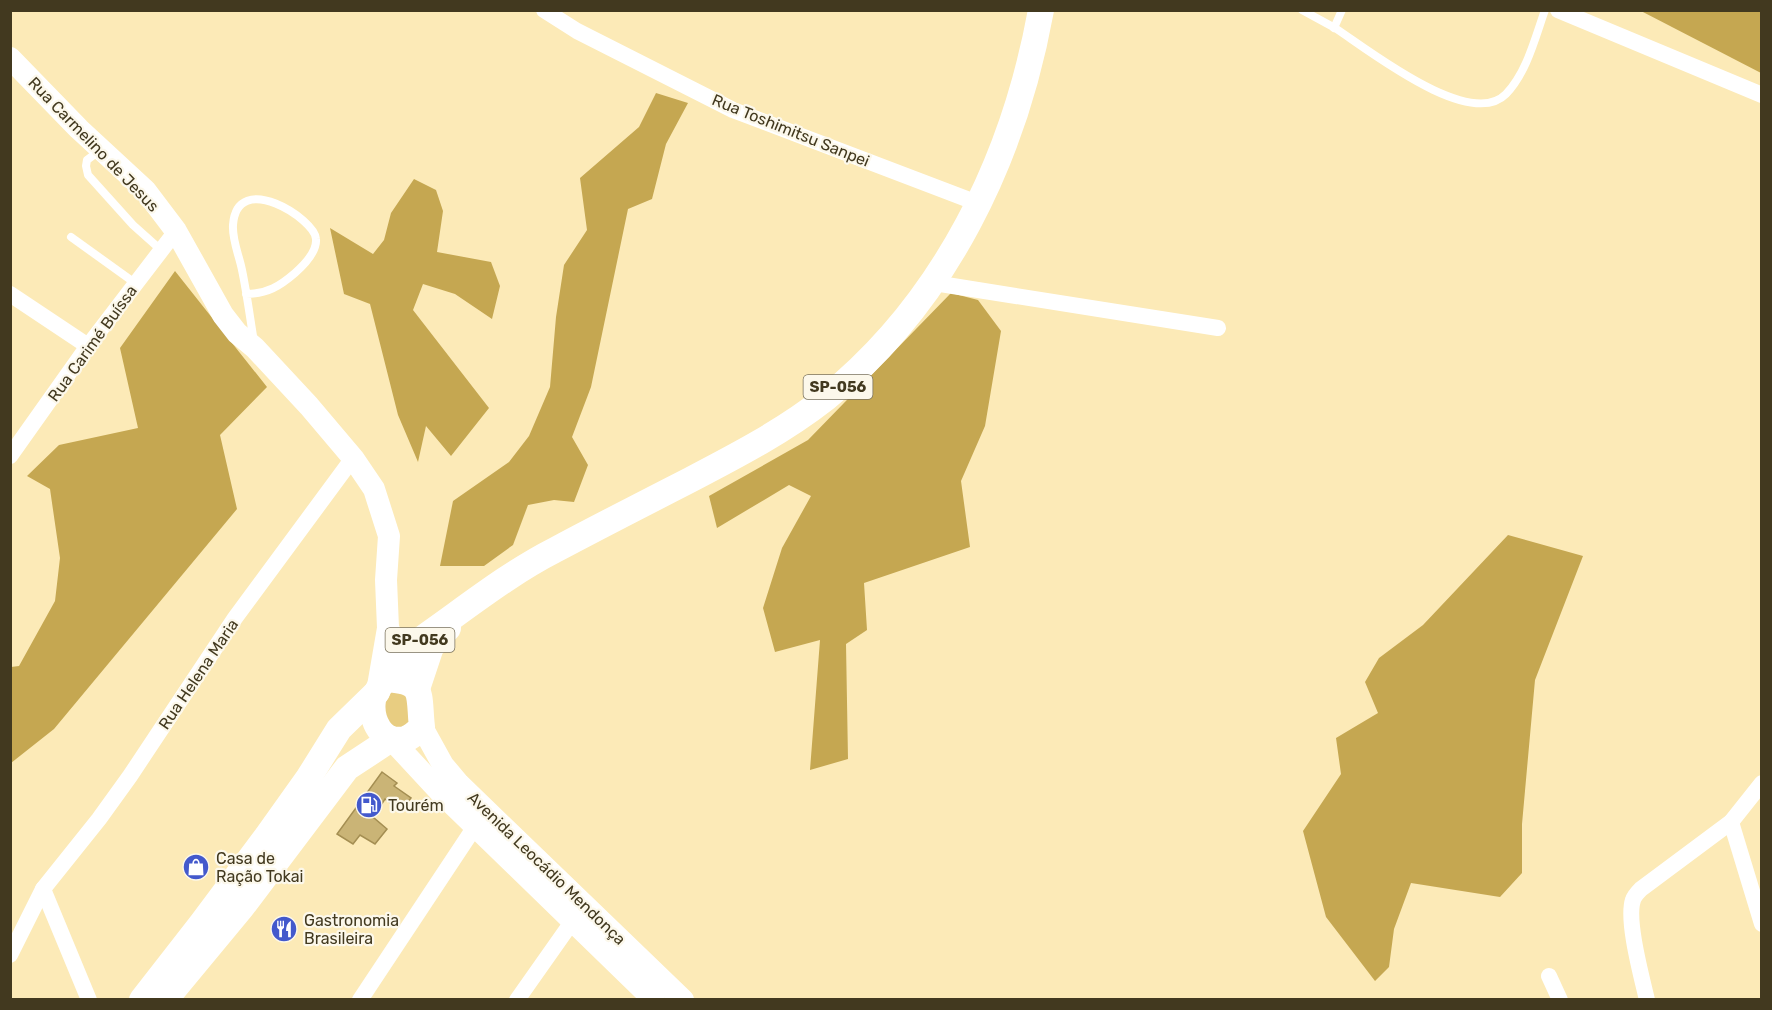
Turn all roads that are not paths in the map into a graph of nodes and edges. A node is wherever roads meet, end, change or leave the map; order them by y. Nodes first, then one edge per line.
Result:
1 (544, 10) edge
2 (1041, 10) edge
3 (1302, 10) edge
4 (1342, 10) edge
5 (1545, 10) edge
6 (1558, 10) edge
7 (1334, 28) junction
8 (10, 58) edge
9 (1761, 94) edge
10 (100, 149) junction
11 (980, 204) junction
12 (176, 231) junction
13 (71, 237) dead end
14 (160, 250) junction
15 (135, 283) junction
16 (934, 283) junction
17 (10, 294) edge
18 (246, 294) junction
19 (1218, 328) dead end
20 (88, 346) junction
21 (255, 348) junction
22 (10, 456) edge
23 (353, 458) junction
24 (464, 609) junction
25 (388, 628) junction
26 (400, 654) junction
27 (381, 686) junction
28 (417, 689) junction
29 (422, 727) junction
30 (391, 739) junction
31 (1761, 783) edge
32 (1731, 822) junction
33 (476, 825) junction
34 (43, 889) junction
35 (579, 911) junction
36 (1761, 924) edge
37 (10, 955) edge
38 (1549, 976) dead end
39 (89, 999) edge
40 (142, 999) edge
41 (165, 999) edge
42 (360, 999) edge
43 (517, 999) edge
44 (654, 999) edge
45 (683, 999) edge
46 (1560, 999) edge
47 (1647, 999) edge

1 - 11 street, Rua Toshimitsu Sanpei
2 - 11 main road, SP-056
3 - 7 lane
4 - 7 lane
5 - 7 lane
6 - 9 street
8 - 10 street, Rua Carmelino de Jesus
10 - 12 street, Rua Carmelino de Jesus
10 - 14 lane
11 - 16 main road, SP-056
12 - 14 street, Rua Carimé Buíssa
12 - 21 street, Rua Carmelino de Jesus
13 - 15 lane
14 - 15 street, Rua Carimé Buíssa
15 - 20 street, Rua Carimé Buíssa
16 - 19 street
16 - 24 main road, SP-056
17 - 20 street
18 - 18 lane
18 - 21 lane
20 - 22 street, Rua Carimé Buíssa
21 - 23 street, Rua Carmelino de Jesus
23 - 25 street, Rua Carmelino de Jesus
23 - 34 street, Rua Helena Maria
24 - 26 main road, SP-056
24 - 28 main road
25 - 26 street, Rua Carmelino de Jesus
25 - 27 street, Rua Carmelino de Jesus
26 - 27 main road, SP-056
26 - 28 street, Rua Carmelino de Jesus
27 - 28 main road
27 - 30 main road
27 - 40 main road, SP-056
28 - 29 main road
29 - 30 main road
29 - 35 street, Avenida Leocádio Mendonça
30 - 33 street, Avenida Leocádio Mendonça
30 - 41 main road
31 - 32 street
32 - 36 street
32 - 47 street
33 - 35 street, Avenida Leocádio Mendonça
33 - 42 street
34 - 37 street, Rua Helena Maria
34 - 39 street
35 - 43 street
35 - 44 street, Avenida Leocádio Mendonça
35 - 45 street, Avenida Leocádio Mendonça
38 - 46 street

